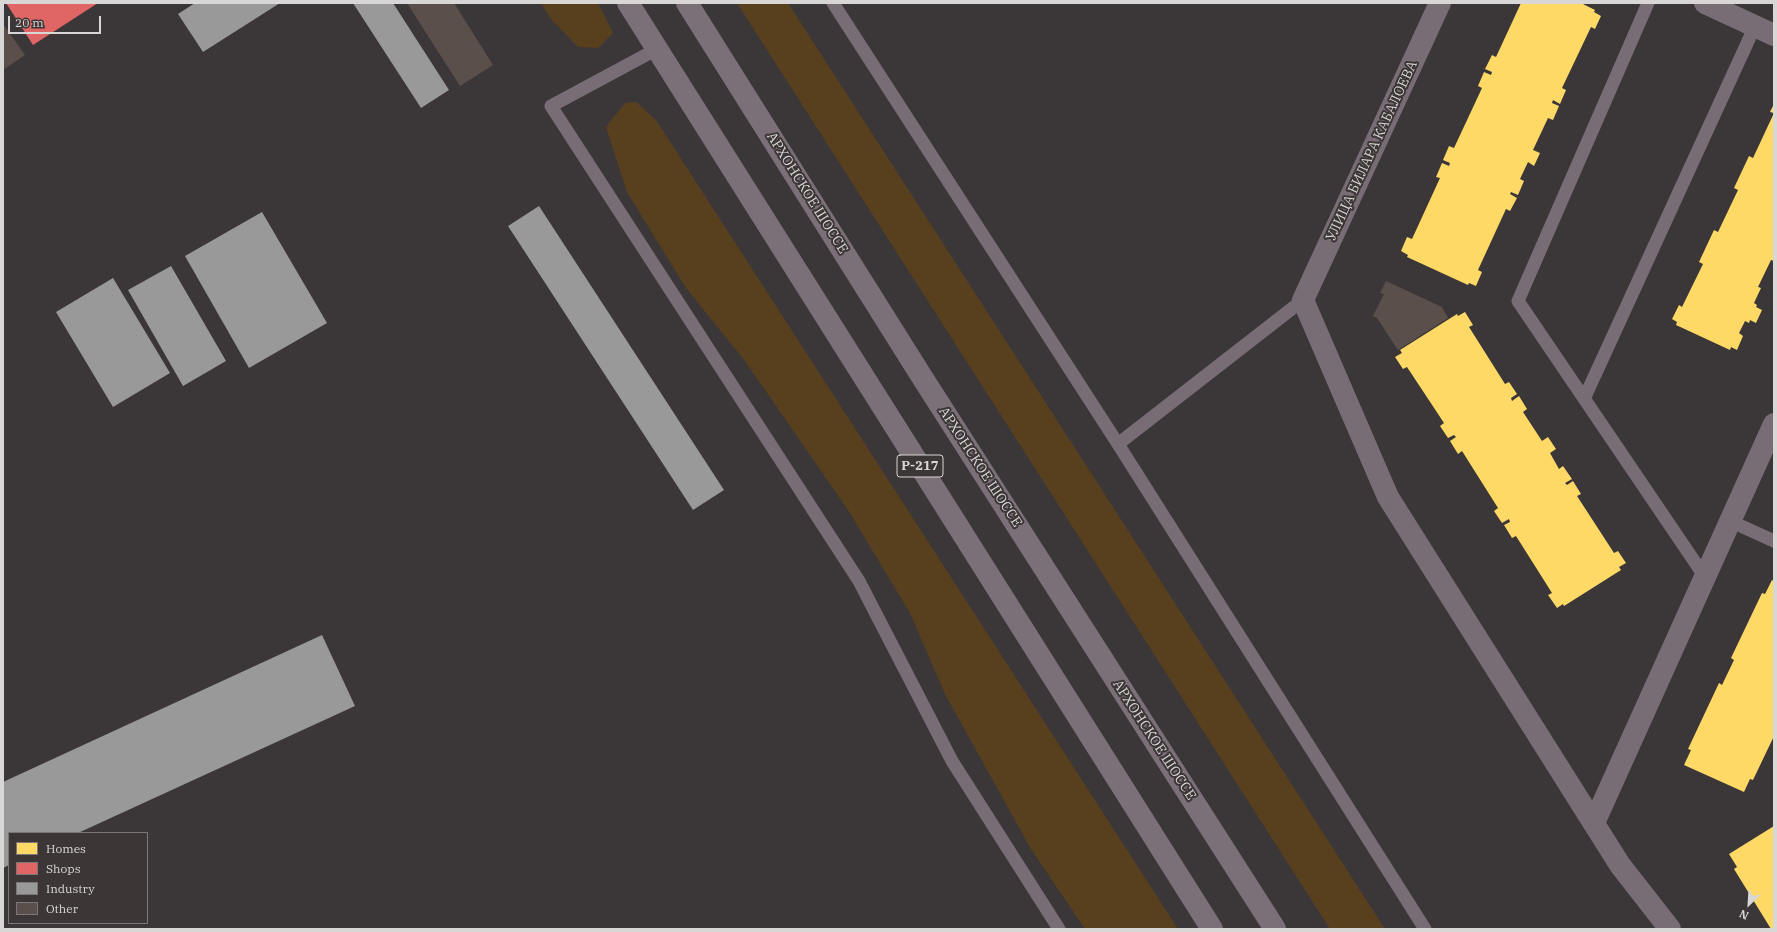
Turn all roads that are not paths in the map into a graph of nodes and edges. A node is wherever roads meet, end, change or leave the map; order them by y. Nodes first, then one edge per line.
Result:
1 (628, 3) edge
2 (688, 3) edge
3 (833, 3) edge
4 (1440, 3) edge
5 (1648, 3) edge
6 (1705, 3) edge
7 (1755, 26) junction
8 (1774, 36) edge
9 (657, 48) junction
10 (1304, 300) junction
11 (1584, 399) junction
12 (1774, 424) edge
13 (1118, 444) junction
14 (1730, 521) junction
15 (1774, 541) edge
16 (1705, 577) junction
17 (1594, 823) junction
18 (1059, 929) edge
19 (1212, 929) edge
20 (1275, 929) edge
21 (1425, 929) edge
22 (1670, 929) edge

1 - 9 highway, Р-217
2 - 20 highway, АРХОНСКОЕ ШОССЕ
3 - 13 lane
4 - 10 street, УЛИЦА БИЛАРА КАБАЛОЕВА
5 - 11 lane
6 - 7 street
7 - 8 street
7 - 11 lane
9 - 18 lane
9 - 19 highway, Р-217
10 - 13 lane
10 - 17 street
11 - 16 lane
12 - 14 street
13 - 21 lane
14 - 15 lane
14 - 16 street
16 - 17 street
17 - 22 street

